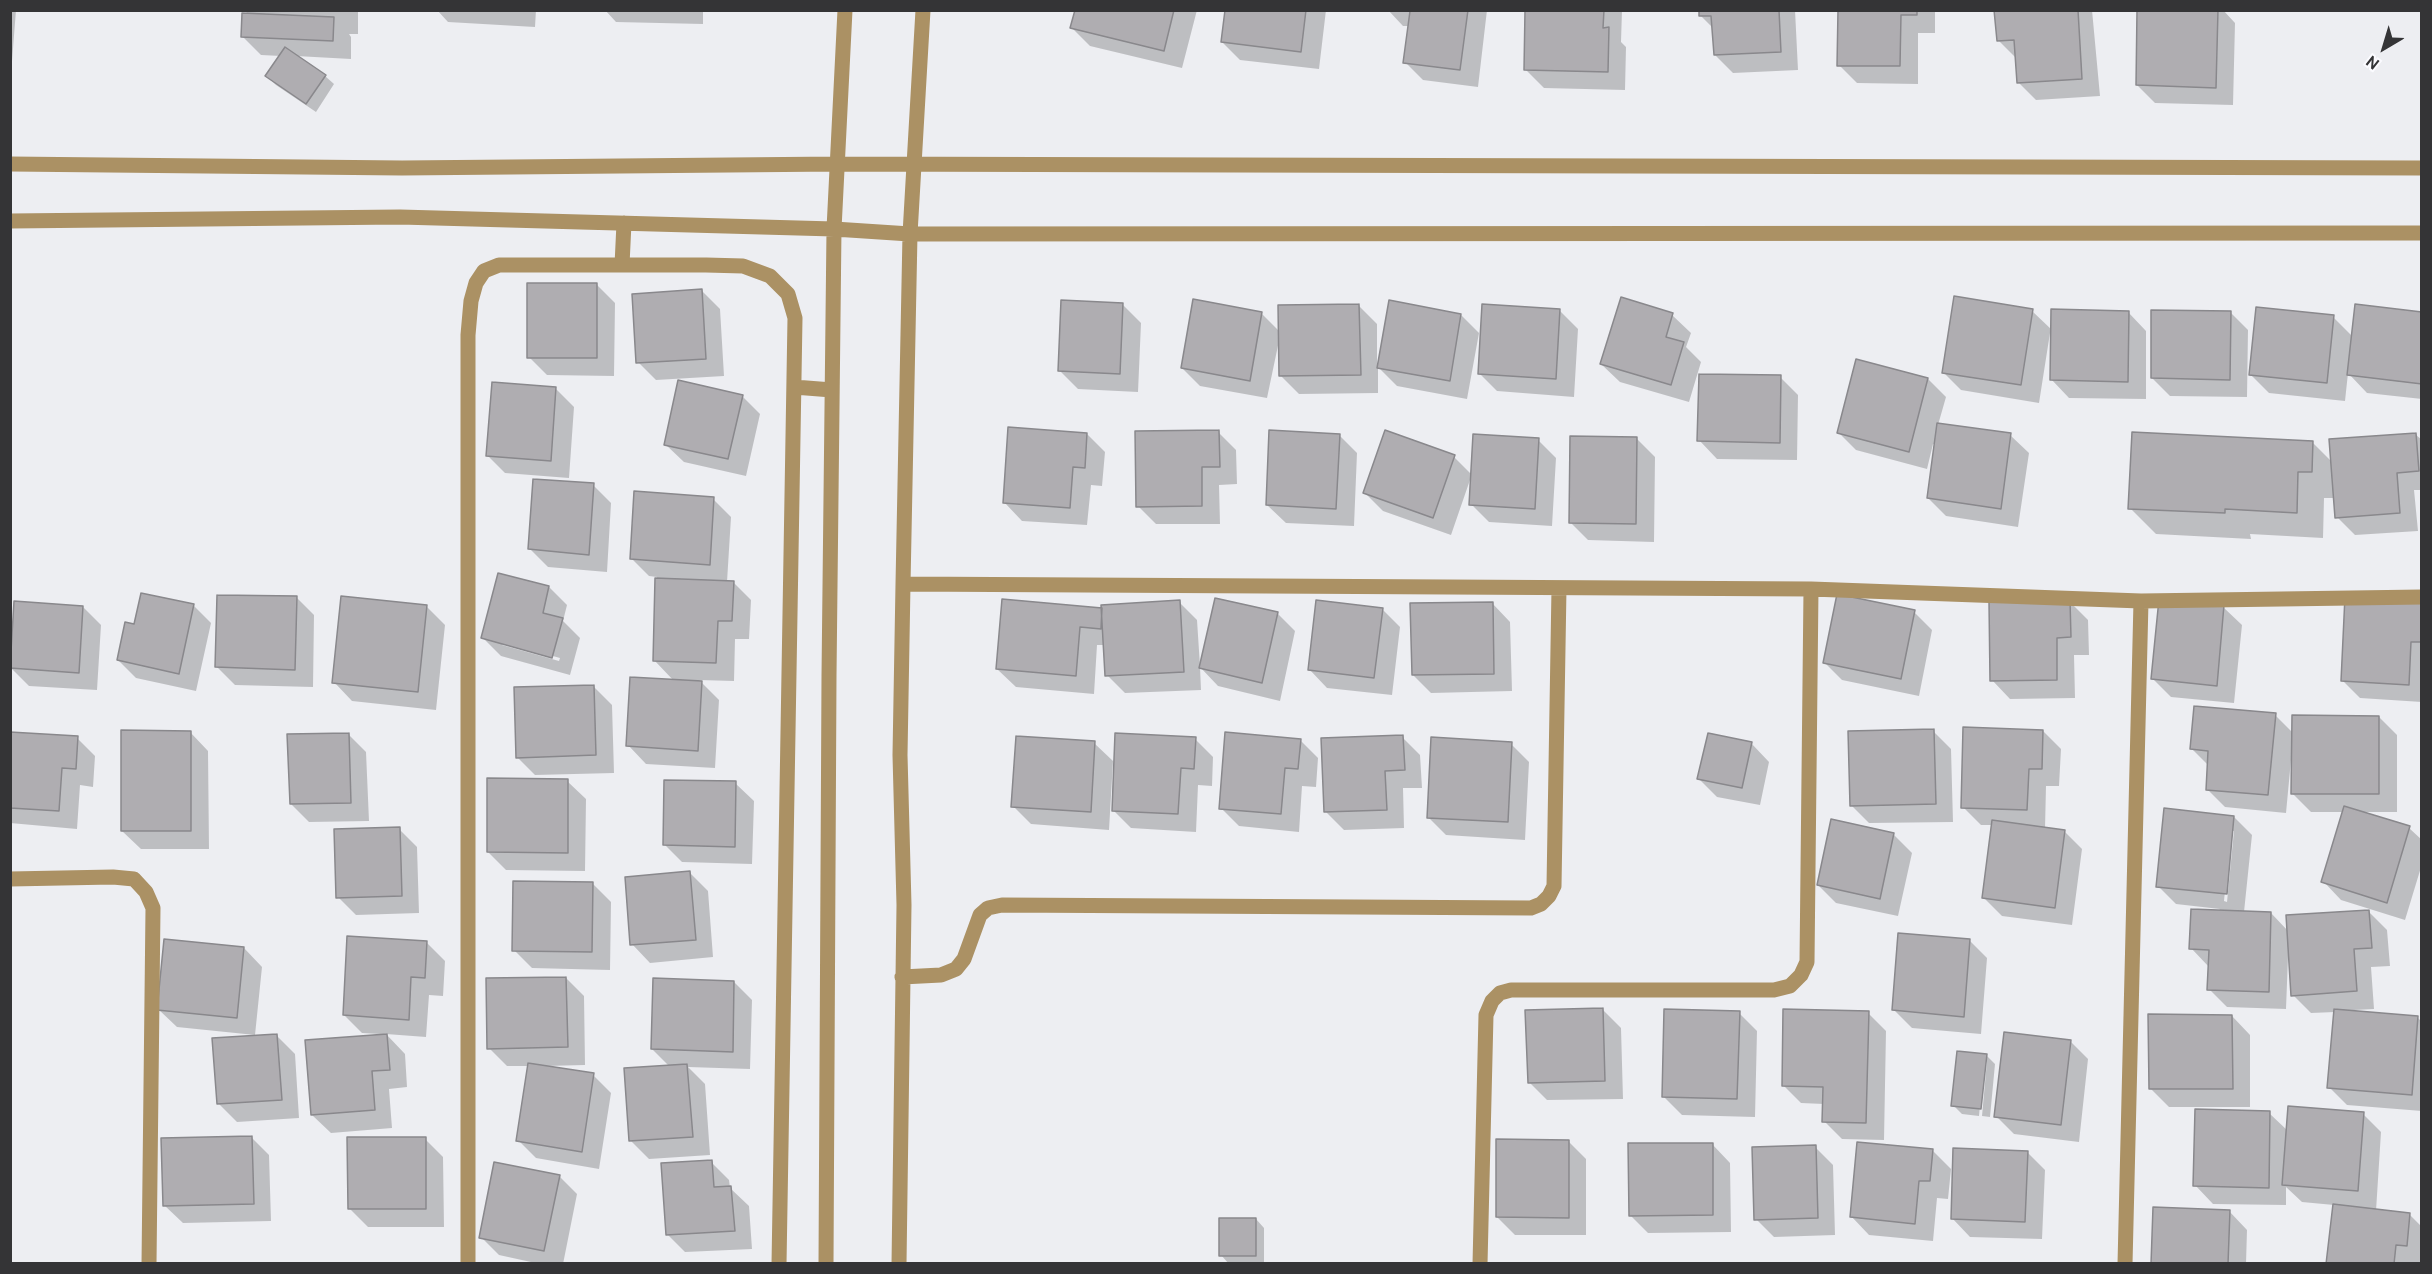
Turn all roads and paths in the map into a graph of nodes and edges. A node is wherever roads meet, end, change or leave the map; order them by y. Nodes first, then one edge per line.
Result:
1 (845, 10) edge
2 (923, 10) edge
3 (10, 164) edge
4 (838, 164) junction
5 (913, 166) junction
6 (2421, 168) edge
7 (10, 220) edge
8 (624, 223) junction
9 (834, 229) junction
10 (2421, 232) edge
11 (910, 234) junction
12 (622, 266) junction
13 (794, 387) junction
14 (832, 390) junction
15 (903, 584) junction
16 (1559, 588) junction
17 (1811, 589) junction
18 (2421, 597) edge
19 (2141, 601) junction
20 (10, 879) edge
21 (902, 977) junction
22 (149, 1263) edge
23 (468, 1263) edge
24 (779, 1263) edge
25 (826, 1263) edge
26 (899, 1263) edge
27 (1480, 1263) edge
28 (2125, 1263) edge

1 - 4 street
2 - 5 street
3 - 4 street
4 - 5 street
4 - 9 street
5 - 6 street
5 - 11 street
7 - 8 street
8 - 9 street
8 - 12 street
9 - 11 street
9 - 14 street
10 - 11 street
11 - 15 street
12 - 13 street
12 - 23 street
13 - 14 street
13 - 24 street
14 - 25 street
15 - 16 street
15 - 21 street
16 - 17 street
16 - 21 street
17 - 19 street
17 - 27 street
18 - 19 street
19 - 28 street
20 - 22 street
21 - 26 street

